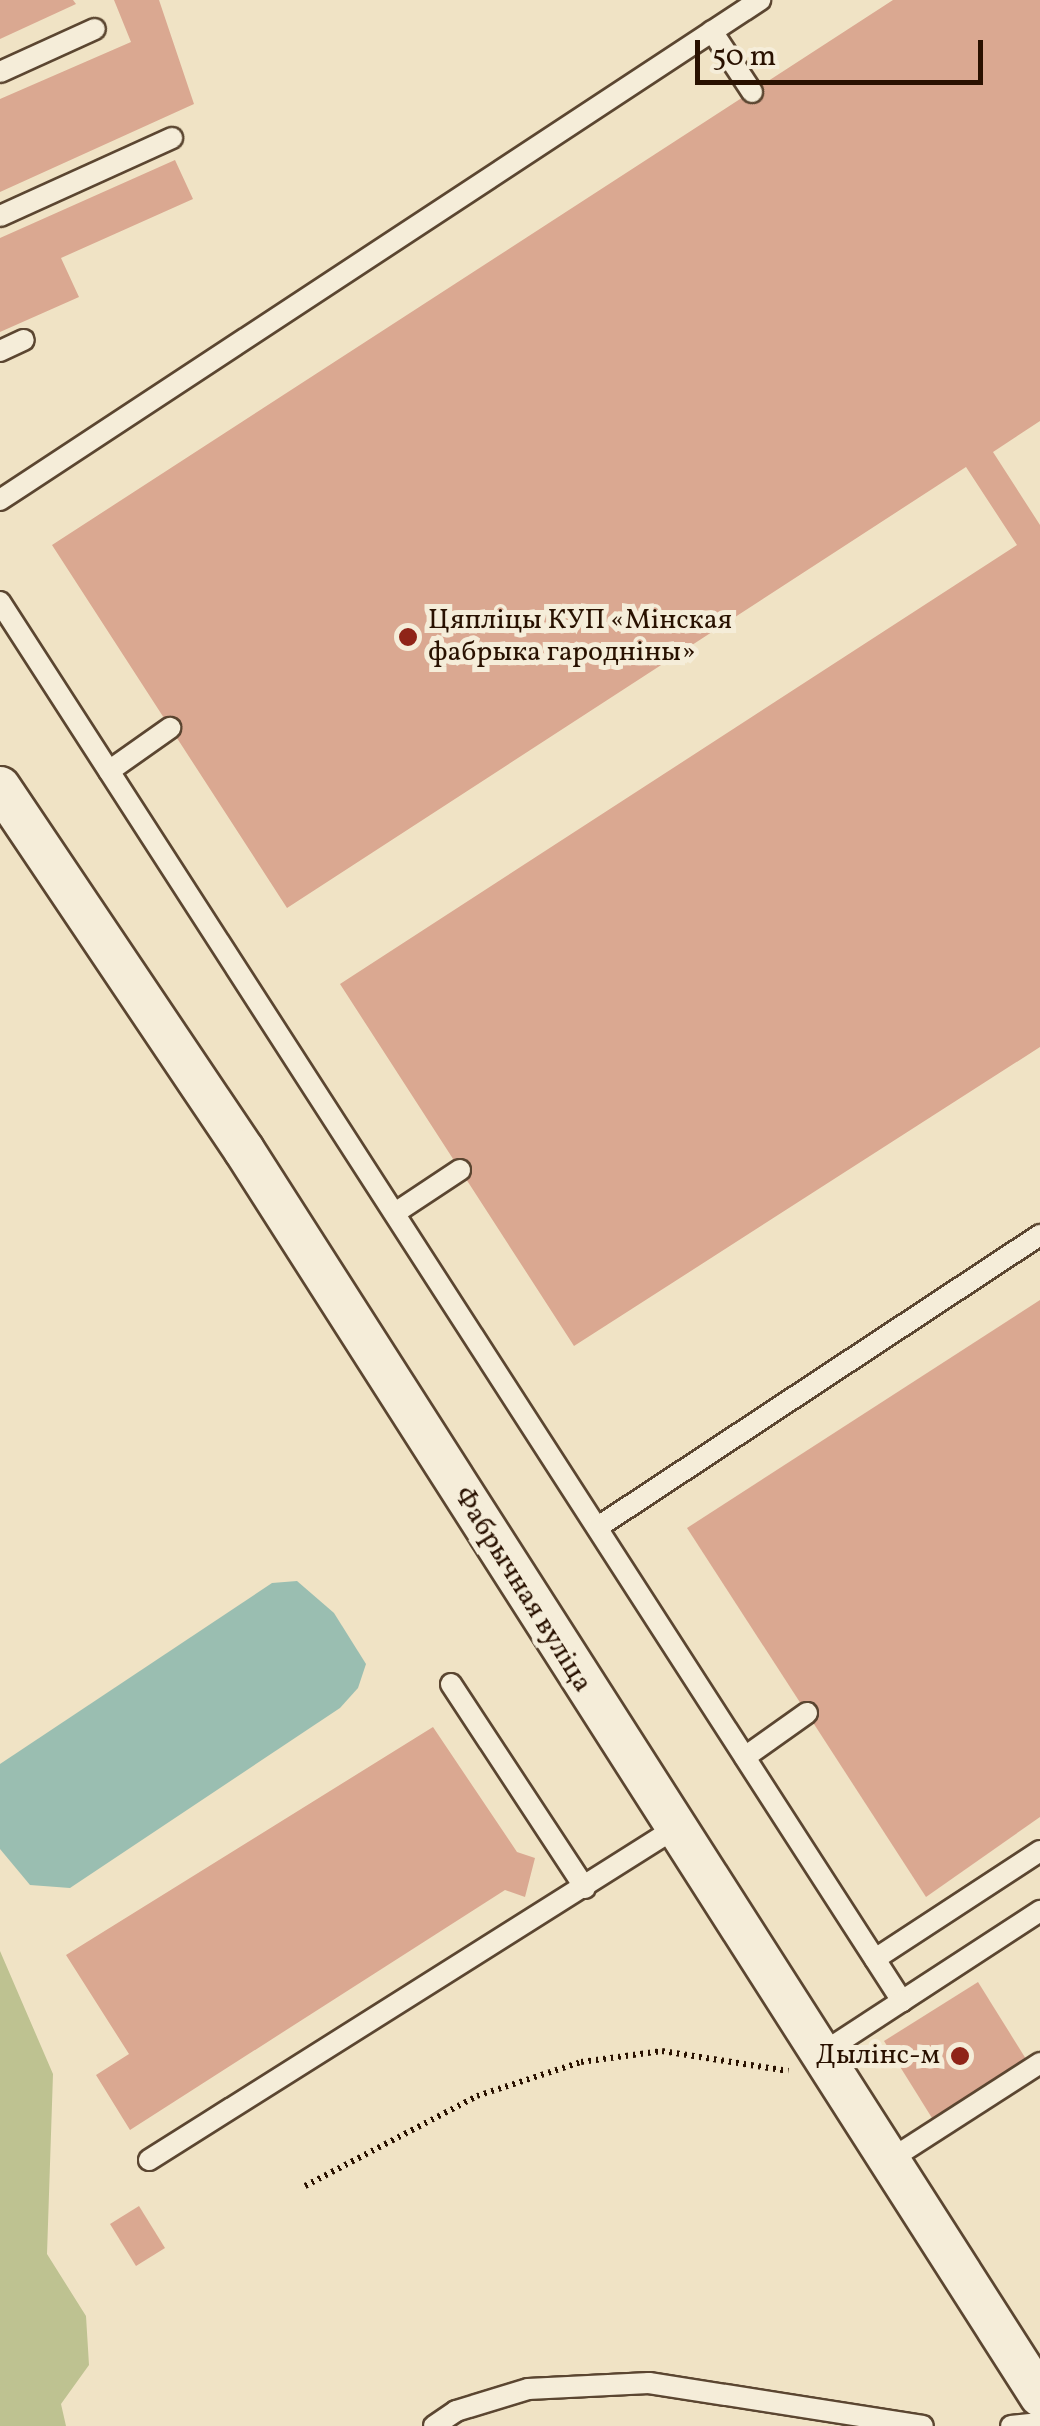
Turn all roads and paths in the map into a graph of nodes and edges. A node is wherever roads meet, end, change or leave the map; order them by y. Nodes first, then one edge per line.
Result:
1 (760, 0) edge
2 (94, 29) dead end
3 (712, 31) junction
4 (0, 72) edge
5 (752, 92) dead end
6 (172, 138) dead end
7 (0, 216) edge
8 (24, 340) dead end
9 (0, 351) edge
10 (0, 500) edge
11 (0, 602) edge
12 (170, 728) dead end
13 (109, 771) junction
14 (0, 788) edge
15 (460, 1170) dead end
16 (395, 1213) junction
17 (1040, 1236) edge
18 (598, 1527) junction
19 (452, 1684) dead end
20 (807, 1713) dead end
21 (746, 1757) junction
22 (674, 1828) junction
23 (1040, 1851) edge
24 (585, 1888) junction
25 (1040, 1911) edge
26 (876, 1959) junction
27 (902, 2001) junction
28 (1040, 2063) edge
29 (832, 2070) junction
30 (149, 2160) dead end
31 (888, 2161) junction
32 (305, 2186) dead end
33 (1040, 2396) edge
34 (1040, 2422) edge
35 (434, 2426) edge
36 (923, 2426) edge
37 (1010, 2426) edge

1 - 3 lane
2 - 4 lane
3 - 5 lane
3 - 10 lane
6 - 7 lane
8 - 9 lane
11 - 13 lane
12 - 13 lane
13 - 16 lane
14 - 22 street, Фабрычная вуліца
15 - 16 lane
16 - 18 lane
17 - 18 lane
18 - 21 lane
19 - 24 lane
20 - 21 lane
21 - 26 lane
22 - 24 lane
22 - 29 street, Фабрычная вуліца
23 - 26 lane
24 - 30 lane
25 - 27 lane
26 - 27 lane
27 - 29 lane
28 - 31 lane
29 - 31 street, Фабрычная вуліца
29 - 32 path
31 - 33 street, Фабрычная вуліца
34 - 37 lane
35 - 36 lane

